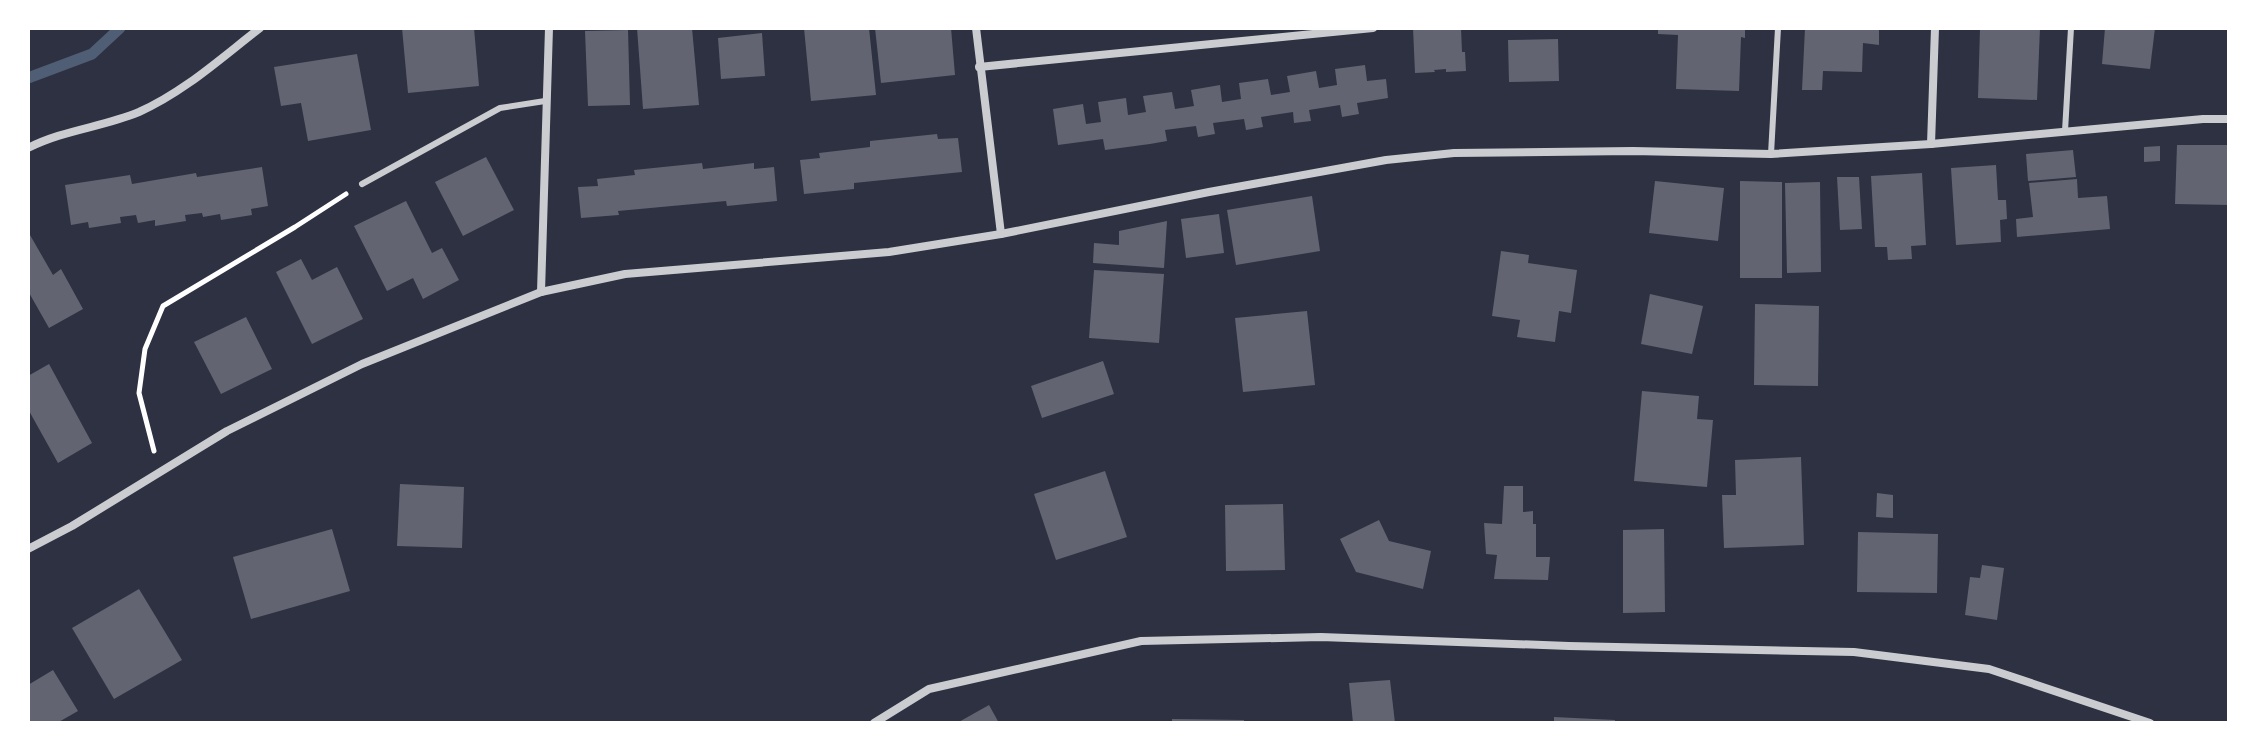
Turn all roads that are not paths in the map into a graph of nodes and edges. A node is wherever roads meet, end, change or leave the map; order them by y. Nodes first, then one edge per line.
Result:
1 (260, 28) edge
2 (549, 28) edge
3 (976, 28) edge
4 (1373, 28) edge
5 (1778, 28) edge
6 (1935, 28) edge
7 (2071, 28) edge
8 (979, 67) junction
9 (545, 101) junction
10 (2229, 119) edge
11 (2065, 131) junction
12 (1931, 144) junction
13 (28, 148) edge
14 (1771, 154) junction
15 (362, 184) road end
16 (1001, 234) junction
17 (541, 292) junction
18 (28, 549) edge
19 (874, 723) edge
20 (2150, 723) edge

1 - 13 street
2 - 9 street
3 - 8 street
4 - 8 street
5 - 14 lane
6 - 12 street
7 - 11 lane
8 - 16 street
9 - 15 lane
9 - 17 street
10 - 11 street
11 - 12 street
12 - 14 street
14 - 16 street
16 - 17 street
17 - 18 street
19 - 20 street

